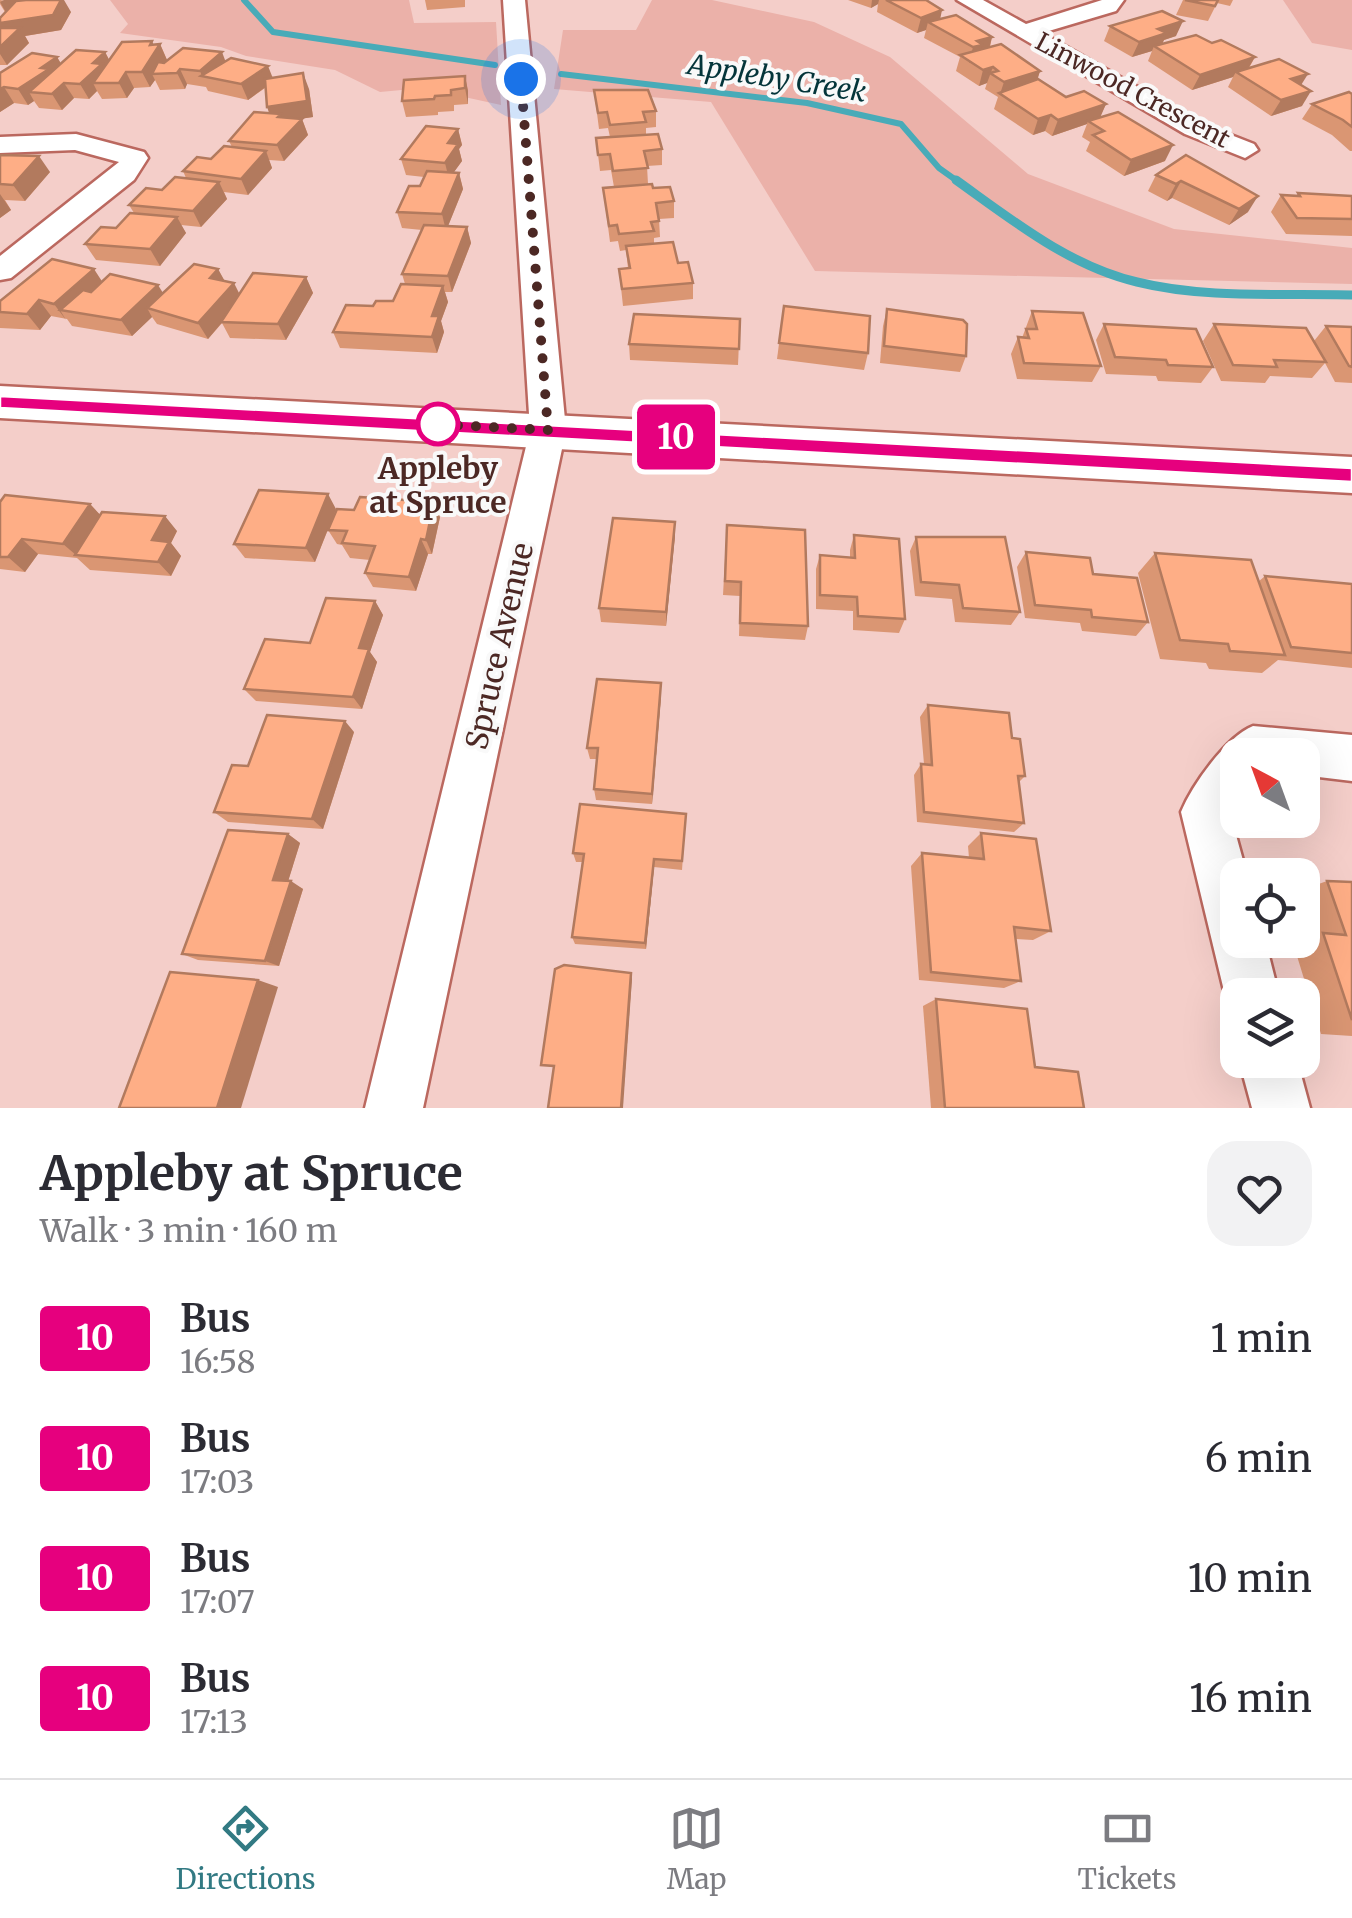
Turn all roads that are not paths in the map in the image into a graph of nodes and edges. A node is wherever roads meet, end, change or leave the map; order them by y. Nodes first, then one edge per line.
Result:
1 (514, 0) edge
2 (968, 0) edge
3 (1113, 0) edge
4 (1025, 31) junction
5 (0, 145) edge
6 (1245, 150) dead end
7 (0, 271) edge
8 (0, 402) edge
9 (548, 430) junction
10 (1352, 474) edge
11 (1320, 755) edge
12 (1352, 758) edge
13 (1220, 792) edge
14 (1220, 870) edge
15 (1273, 1078) edge
16 (394, 1108) edge
17 (1281, 1108) edge

1 - 9 street, Spruce Avenue
2 - 4 street, Linwood Crescent
3 - 4 street
4 - 6 street, Linwood Crescent
5 - 7 street
8 - 9 main road
9 - 10 main road
9 - 16 street, Spruce Avenue
11 - 12 street
13 - 14 street
15 - 17 street

